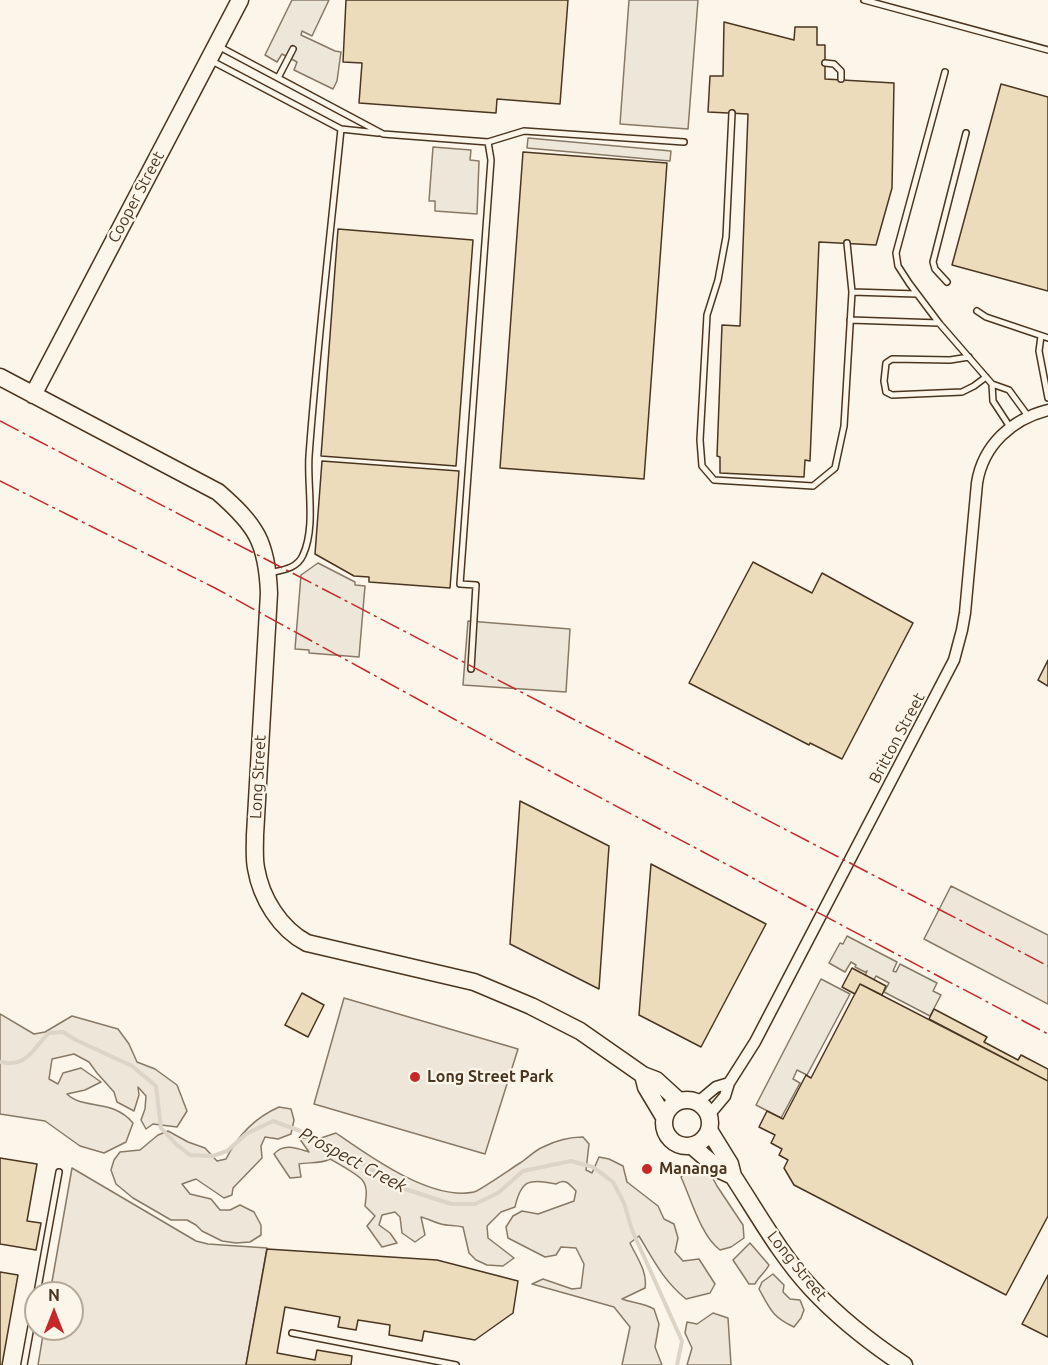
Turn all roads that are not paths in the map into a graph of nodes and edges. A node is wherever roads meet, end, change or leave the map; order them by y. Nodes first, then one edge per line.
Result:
1 (240, 0) edge
2 (864, 0) edge
3 (292, 49) dead end
4 (1048, 50) edge
5 (213, 52) junction
6 (825, 63) dead end
7 (945, 72) dead end
8 (278, 78) junction
9 (841, 80) dead end
10 (732, 113) dead end
11 (341, 129) junction
12 (966, 133) dead end
13 (383, 134) junction
14 (488, 142) junction
15 (684, 142) dead end
16 (847, 243) dead end
17 (947, 282) dead end
18 (852, 292) junction
19 (917, 294) junction
20 (977, 311) dead end
21 (850, 320) junction
22 (939, 323) junction
23 (1041, 336) junction
24 (1048, 338) edge
25 (969, 357) junction
26 (0, 377) edge
27 (986, 377) junction
28 (992, 384) junction
29 (33, 394) junction
30 (1048, 398) edge
31 (1048, 410) edge
32 (1028, 416) junction
33 (1010, 427) junction
34 (268, 574) junction
35 (471, 669) dead end
36 (643, 1075) junction
37 (729, 1083) junction
38 (680, 1101) junction
39 (705, 1116) junction
40 (664, 1117) junction
41 (692, 1146) junction
42 (60, 1172) dead end
43 (733, 1176) junction
44 (39, 1281) edge
45 (292, 1333) dead end
46 (28, 1341) edge
47 (24, 1365) edge
48 (456, 1365) edge
49 (904, 1365) edge

1 - 5 street, Cooper Street
2 - 4 lane
3 - 8 lane
5 - 8 lane
5 - 11 lane
5 - 29 street, Cooper Street
6 - 9 lane
7 - 19 lane
8 - 13 lane
10 - 21 lane
11 - 13 lane
11 - 34 lane
12 - 17 lane
13 - 14 lane
14 - 15 lane
14 - 35 lane
16 - 18 lane
18 - 19 lane
18 - 21 lane
19 - 22 lane
20 - 23 lane
21 - 22 lane
22 - 25 lane
23 - 24 lane
23 - 30 lane
25 - 27 lane
25 - 27 lane
26 - 29 street, Long Street
27 - 28 lane
28 - 32 lane
28 - 33 lane
29 - 34 street, Long Street
31 - 32 street, Britton Street
32 - 33 street, Britton Street
33 - 37 street, Britton Street
34 - 36 street, Long Street
36 - 38 street, Long Street
36 - 40 street
37 - 39 street, Britton Street
37 - 39 street, Britton Street
38 - 39 street
38 - 40 street
39 - 41 street
39 - 43 street, Long Street
40 - 41 street
41 - 43 street, Long Street
42 - 44 lane
43 - 49 street, Long Street
45 - 48 lane
46 - 47 lane

